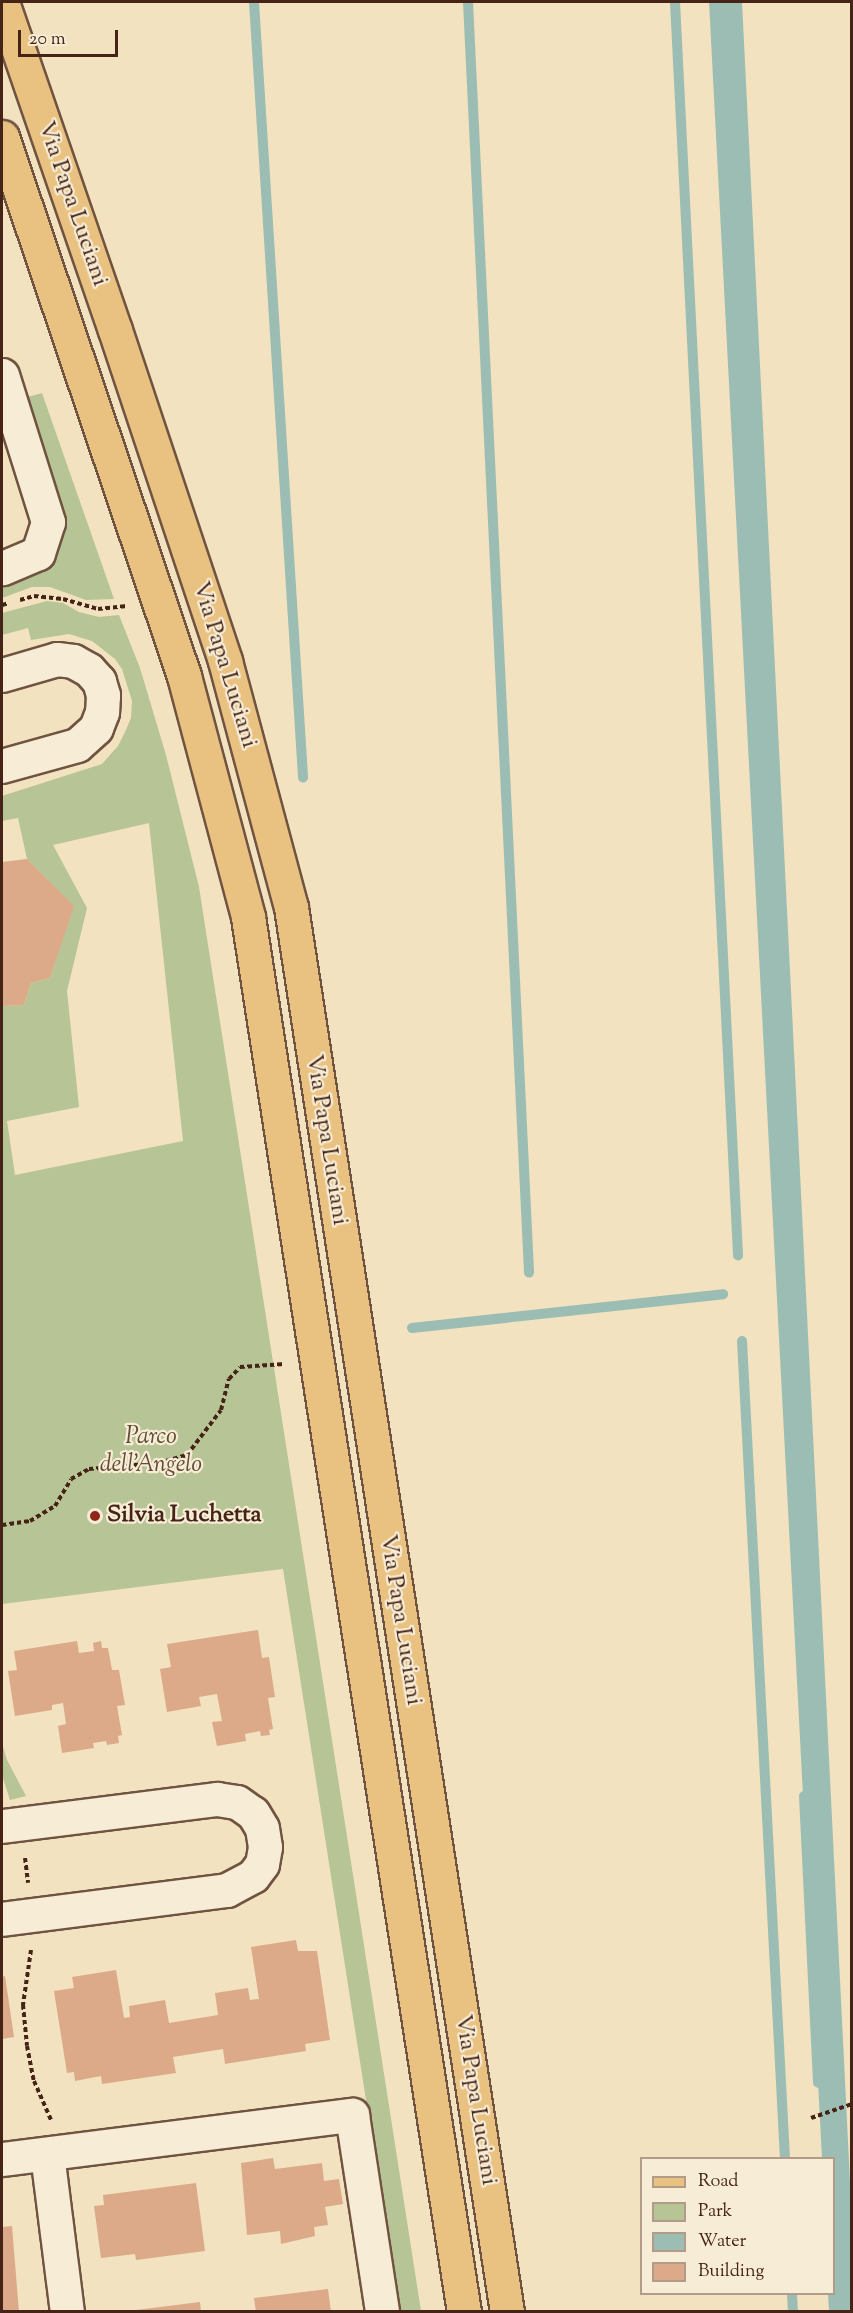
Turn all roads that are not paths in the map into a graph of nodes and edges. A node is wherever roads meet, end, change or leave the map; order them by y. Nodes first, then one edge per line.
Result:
1 (2, 2) edge
2 (2, 137) edge
3 (2, 375) edge
4 (2, 568) edge
5 (2, 675) edge
6 (2, 766) edge
7 (2, 1826) edge
8 (2, 1919) edge
9 (52, 2154) junction
10 (2, 2159) edge
11 (67, 2312) edge
12 (382, 2312) edge
13 (464, 2312) edge
14 (507, 2312) edge

1 - 14 main road, Via Papa Luciani
2 - 13 main road, Via Papa Luciani
3 - 4 street
5 - 6 street
7 - 8 street
9 - 10 street
9 - 11 street
9 - 12 street

